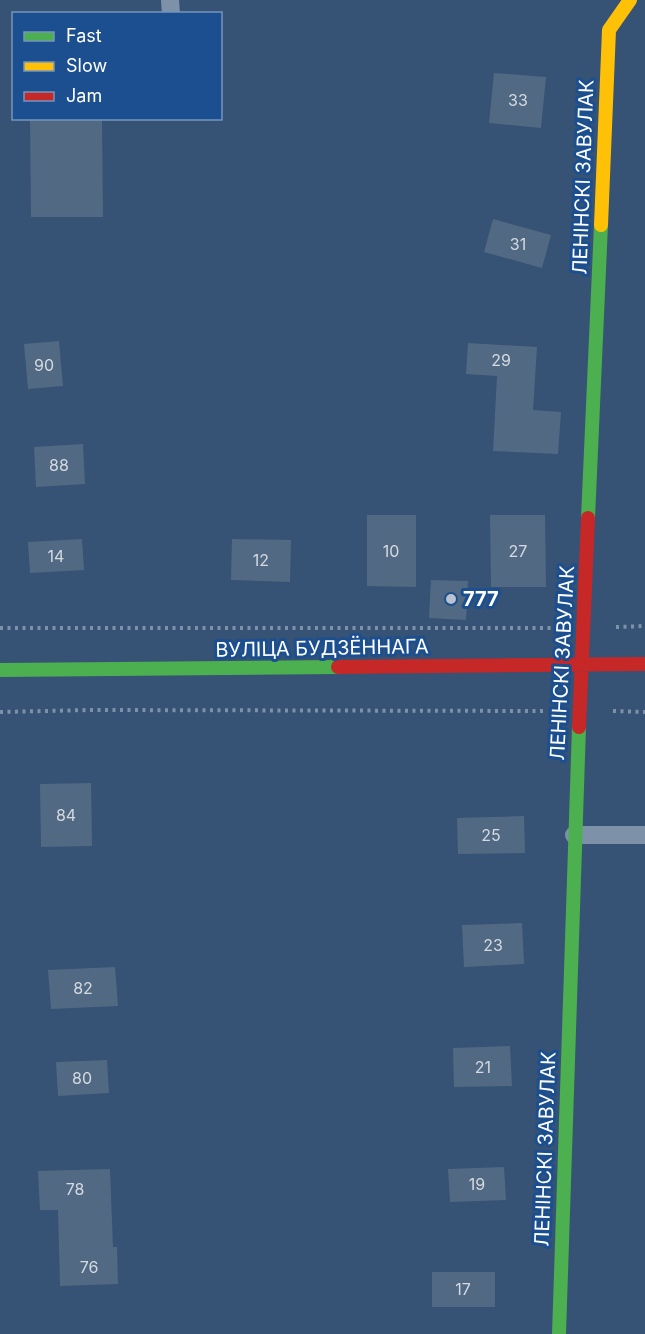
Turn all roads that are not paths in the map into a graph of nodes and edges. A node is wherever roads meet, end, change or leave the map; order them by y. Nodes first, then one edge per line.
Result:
1 (630, 0) edge
2 (581, 664) junction
3 (645, 664) edge
4 (0, 670) edge
5 (574, 835) junction
6 (645, 835) edge
7 (559, 1334) edge

1 - 2 street, ЛЕНІНСКІ ЗАВУЛАК
2 - 3 street, ВУЛІЦА БУДЗЁННАГА
2 - 4 street, ВУЛІЦА БУДЗЁННАГА
2 - 5 street, ЛЕНІНСКІ ЗАВУЛАК
5 - 6 lane
5 - 7 street, ЛЕНІНСКІ ЗАВУЛАК

